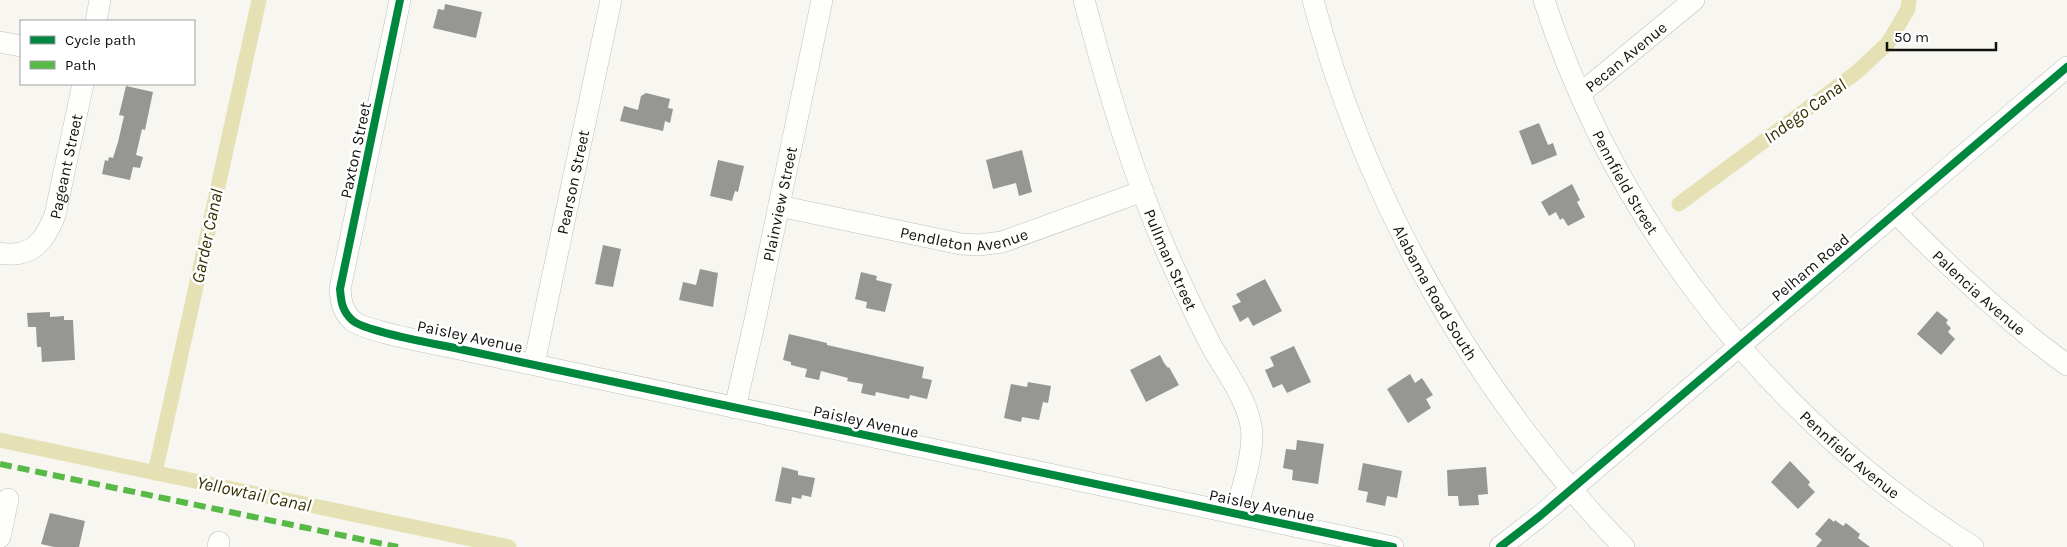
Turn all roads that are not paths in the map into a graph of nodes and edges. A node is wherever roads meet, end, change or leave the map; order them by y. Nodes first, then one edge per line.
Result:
1 (100, 0) edge
2 (400, 0) edge
3 (612, 0) edge
4 (822, 0) edge
5 (1084, 0) edge
6 (1313, 0) edge
7 (1544, 0) edge
8 (1694, 0) edge
9 (96, 20) edge
10 (0, 42) edge
11 (20, 46) edge
12 (2063, 79) edge
13 (83, 85) edge
14 (1580, 94) junction
15 (1143, 191) junction
16 (779, 206) junction
17 (1896, 213) junction
18 (0, 253) edge
19 (342, 306) joint
20 (1739, 346) junction
21 (534, 364) junction
22 (2067, 365) edge
23 (735, 408) junction
24 (1572, 489) junction
25 (8, 499) dead end
26 (1236, 513) junction
27 (0, 537) edge
28 (1393, 547) edge
29 (1500, 547) edge
30 (1624, 547) edge
31 (1974, 547) edge

1 - 9 street
2 - 19 street, Paxton Street
3 - 21 street, Pearson Street
4 - 16 street, Plainview Street
5 - 15 street, Pullman Street
6 - 24 street, Alabama Road South
7 - 14 street, Pennfield Street
8 - 14 street, Pecan Avenue
10 - 11 street
12 - 17 street, Pelham Road
13 - 18 street, Pageant Street
14 - 20 street, Pennfield Street
15 - 16 street, Pendleton Avenue
15 - 26 street, Pullman Street
16 - 23 street, Plainview Street
17 - 20 street, Pelham Road
17 - 22 street, Palencia Avenue
19 - 21 street, Paisley Avenue
20 - 24 street, Pelham Road
20 - 31 street, Pennfield Avenue
21 - 23 street, Paisley Avenue
23 - 26 street, Paisley Avenue
24 - 29 street
24 - 30 street, Alabama Road South
25 - 27 street
26 - 28 street, Paisley Avenue

